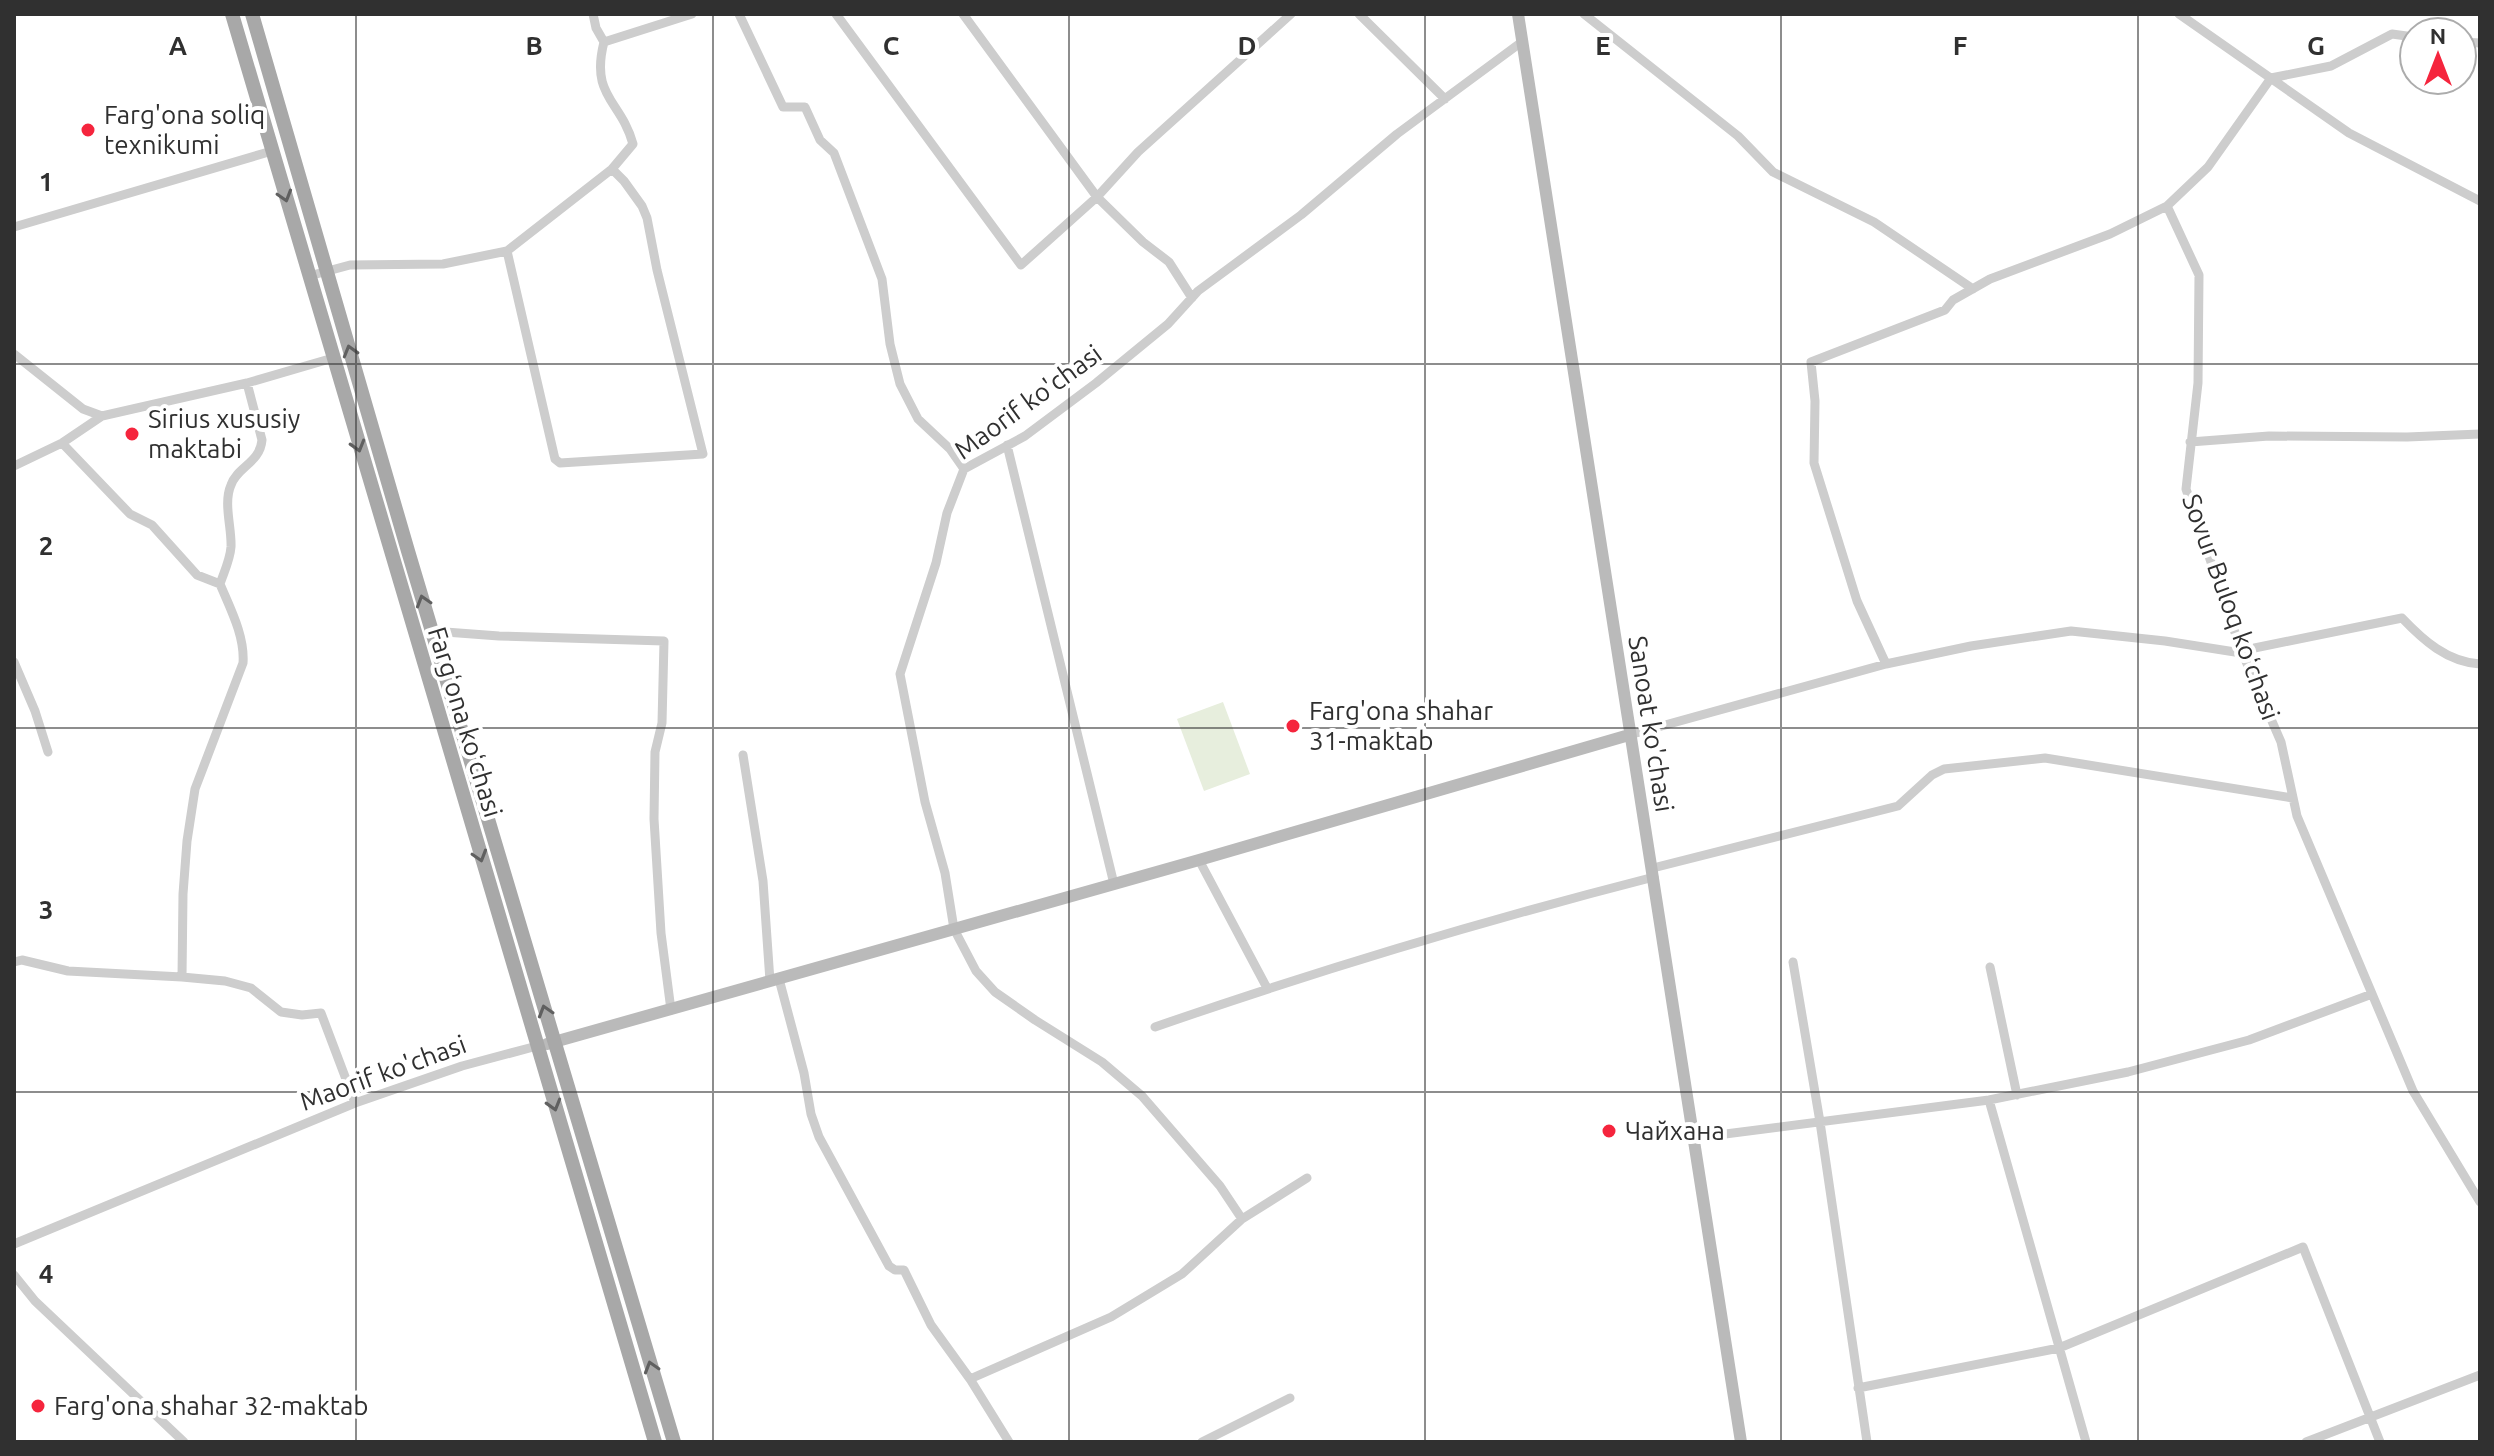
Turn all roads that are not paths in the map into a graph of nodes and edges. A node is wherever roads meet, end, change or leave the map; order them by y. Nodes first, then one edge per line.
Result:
1 (232, 14) edge
2 (252, 14) edge
3 (593, 14) edge
4 (692, 14) edge
5 (739, 14) edge
6 (836, 14) edge
7 (963, 14) edge
8 (1291, 14) edge
9 (1359, 14) edge
10 (1518, 14) edge
11 (1584, 14) edge
12 (2179, 14) edge
13 (2398, 35) edge
14 (1523, 41) junction
15 (604, 42) junction
16 (2271, 78) junction
17 (1445, 99) junction
18 (272, 151) junction
19 (612, 169) junction
20 (1097, 197) junction
21 (2480, 201) edge
22 (2167, 206) junction
23 (14, 227) edge
24 (507, 251) junction
25 (326, 272) junction
26 (309, 276) junction
27 (1973, 289) junction
28 (1192, 298) junction
29 (14, 354) edge
30 (333, 358) junction
31 (247, 383) junction
32 (102, 416) junction
33 (2480, 434) edge
34 (2190, 442) junction
35 (62, 443) junction
36 (1007, 445) junction
37 (14, 466) edge
38 (964, 469) junction
39 (220, 584) junction
40 (432, 631) junction
41 (2241, 650) junction
42 (14, 662) edge
43 (1886, 664) junction
44 (2480, 664) edge
45 (1629, 735) junction
46 (48, 752) dead end
47 (743, 755) dead end
48 (2293, 798) junction
49 (1199, 860) junction
50 (1654, 873) junction
51 (1114, 884) junction
52 (954, 929) junction
53 (14, 962) edge
54 (1793, 962) dead end
55 (1990, 967) dead end
56 (182, 977) junction
57 (774, 980) junction
58 (1267, 988) junction
59 (2372, 994) junction
60 (671, 1010) junction
61 (1155, 1027) dead end
62 (554, 1042) junction
63 (537, 1046) junction
64 (2017, 1095) junction
65 (1989, 1100) junction
66 (355, 1103) junction
67 (1820, 1122) junction
68 (1694, 1138) junction
69 (1307, 1178) dead end
70 (2480, 1202) edge
71 (1242, 1219) junction
72 (14, 1244) edge
73 (14, 1275) edge
74 (2059, 1348) junction
75 (2480, 1375) edge
76 (970, 1379) junction
77 (1858, 1388) junction
78 (1290, 1398) dead end
79 (2369, 1418) junction
80 (1006, 1441) edge
81 (184, 1442) edge
82 (655, 1442) edge
83 (674, 1442) edge
84 (1202, 1442) edge
85 (1741, 1442) edge
86 (1867, 1442) edge
87 (2086, 1442) edge
88 (2306, 1442) edge
89 (2380, 1442) edge

1 - 18 main road, Fargʻona koʻchasi
2 - 25 main road, Fargʻona koʻchasi
3 - 15 street
4 - 15 street
5 - 38 street
6 - 20 street
7 - 20 street
8 - 20 street
9 - 17 street
10 - 14 main road, Sanoat ko'chasi
11 - 27 street
12 - 16 street
13 - 16 street
14 - 17 street, Maorif ko'chasi
14 - 45 main road, Sanoat ko'chasi
15 - 19 street
16 - 21 street
16 - 22 street
17 - 28 street, Maorif ko'chasi
18 - 23 street
18 -> 26 main road, Fargʻona koʻchasi
19 - 24 street
19 - 24 street
20 - 28 street
22 - 27 street
22 - 34 street, Sovur Buloq koʻchasi
24 - 25 street
25 - 26 street
40 -> 25 main road, Fargʻona koʻchasi
26 - 30 main road, Fargʻona koʻchasi
27 - 43 street
28 - 36 street, Maorif ko'chasi
29 - 32 street
30 - 31 street
30 -> 63 main road, Fargʻona koʻchasi
31 - 32 street
31 - 39 street
32 - 35 street
33 - 34 street
34 - 41 street, Sovur Buloq koʻchasi
35 - 37 street
35 - 39 street
36 - 38 street, Maorif ko'chasi
36 - 51 street
38 - 52 street, Maorif ko'chasi
39 - 56 street
40 - 60 street
62 -> 40 main road, Fargʻona koʻchasi
41 - 43 street
41 - 44 street
41 - 48 street, Sovur Buloq koʻchasi
42 - 46 street
43 - 45 street
45 - 49 main road, Maorif ko'chasi
45 - 50 main road, Sanoat ko'chasi
47 - 57 street
48 - 50 street
48 - 59 street, Sovur Buloq koʻchasi
49 - 51 main road, Maorif ko'chasi
49 - 58 street
50 - 58 street
50 - 68 main road, Sanoat ko'chasi
51 - 52 main road, Maorif ko'chasi
52 - 57 main road, Maorif ko'chasi
52 - 71 street
53 - 56 street
54 - 67 street
55 - 64 street
56 - 66 street
57 - 60 main road, Maorif ko'chasi
57 - 76 street
58 - 61 street
59 - 64 street
59 - 70 street, Sovur Buloq koʻchasi
60 - 62 main road, Maorif ko'chasi
62 - 63 main road, Maorif ko'chasi
83 -> 62 main road, Fargʻona koʻchasi
63 - 66 street, Maorif ko'chasi
63 -> 82 main road, Fargʻona koʻchasi
64 - 65 street
65 - 67 street
65 - 74 street
66 - 72 street, Maorif ko'chasi
67 - 68 street
67 - 77 street
68 - 85 main road, Sanoat ko'chasi
69 - 71 street
71 - 76 street
73 - 81 street
74 - 77 street
74 - 79 street
74 - 87 street
75 - 79 street
76 - 80 street
77 - 86 street
78 - 84 street
79 - 88 street
79 - 89 street

